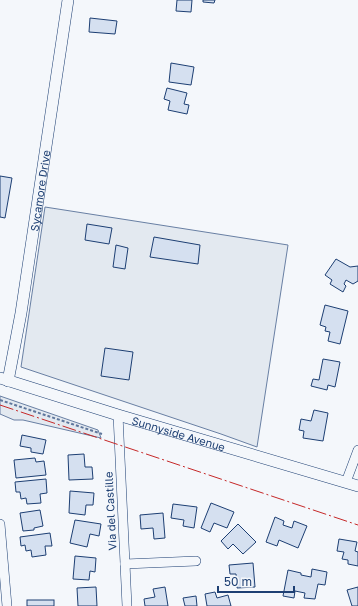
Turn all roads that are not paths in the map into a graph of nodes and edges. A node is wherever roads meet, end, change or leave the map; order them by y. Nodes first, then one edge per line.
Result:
1 (68, 0) edge
2 (4, 379) edge
3 (118, 415) junction
4 (358, 450) edge
5 (346, 482) junction
6 (358, 486) edge
7 (0, 524) edge
8 (196, 561) dead end
9 (124, 564) junction
10 (7, 606) edge
11 (127, 606) edge

1 - 2 street, Sycamore Drive
2 - 3 street, Sunnyside Avenue
3 - 5 street, Sunnyside Avenue
3 - 9 street, Via del Castille
4 - 5 street
5 - 6 street, Sunnyside Avenue
7 - 10 street
8 - 9 street
9 - 11 street, Via del Castille

